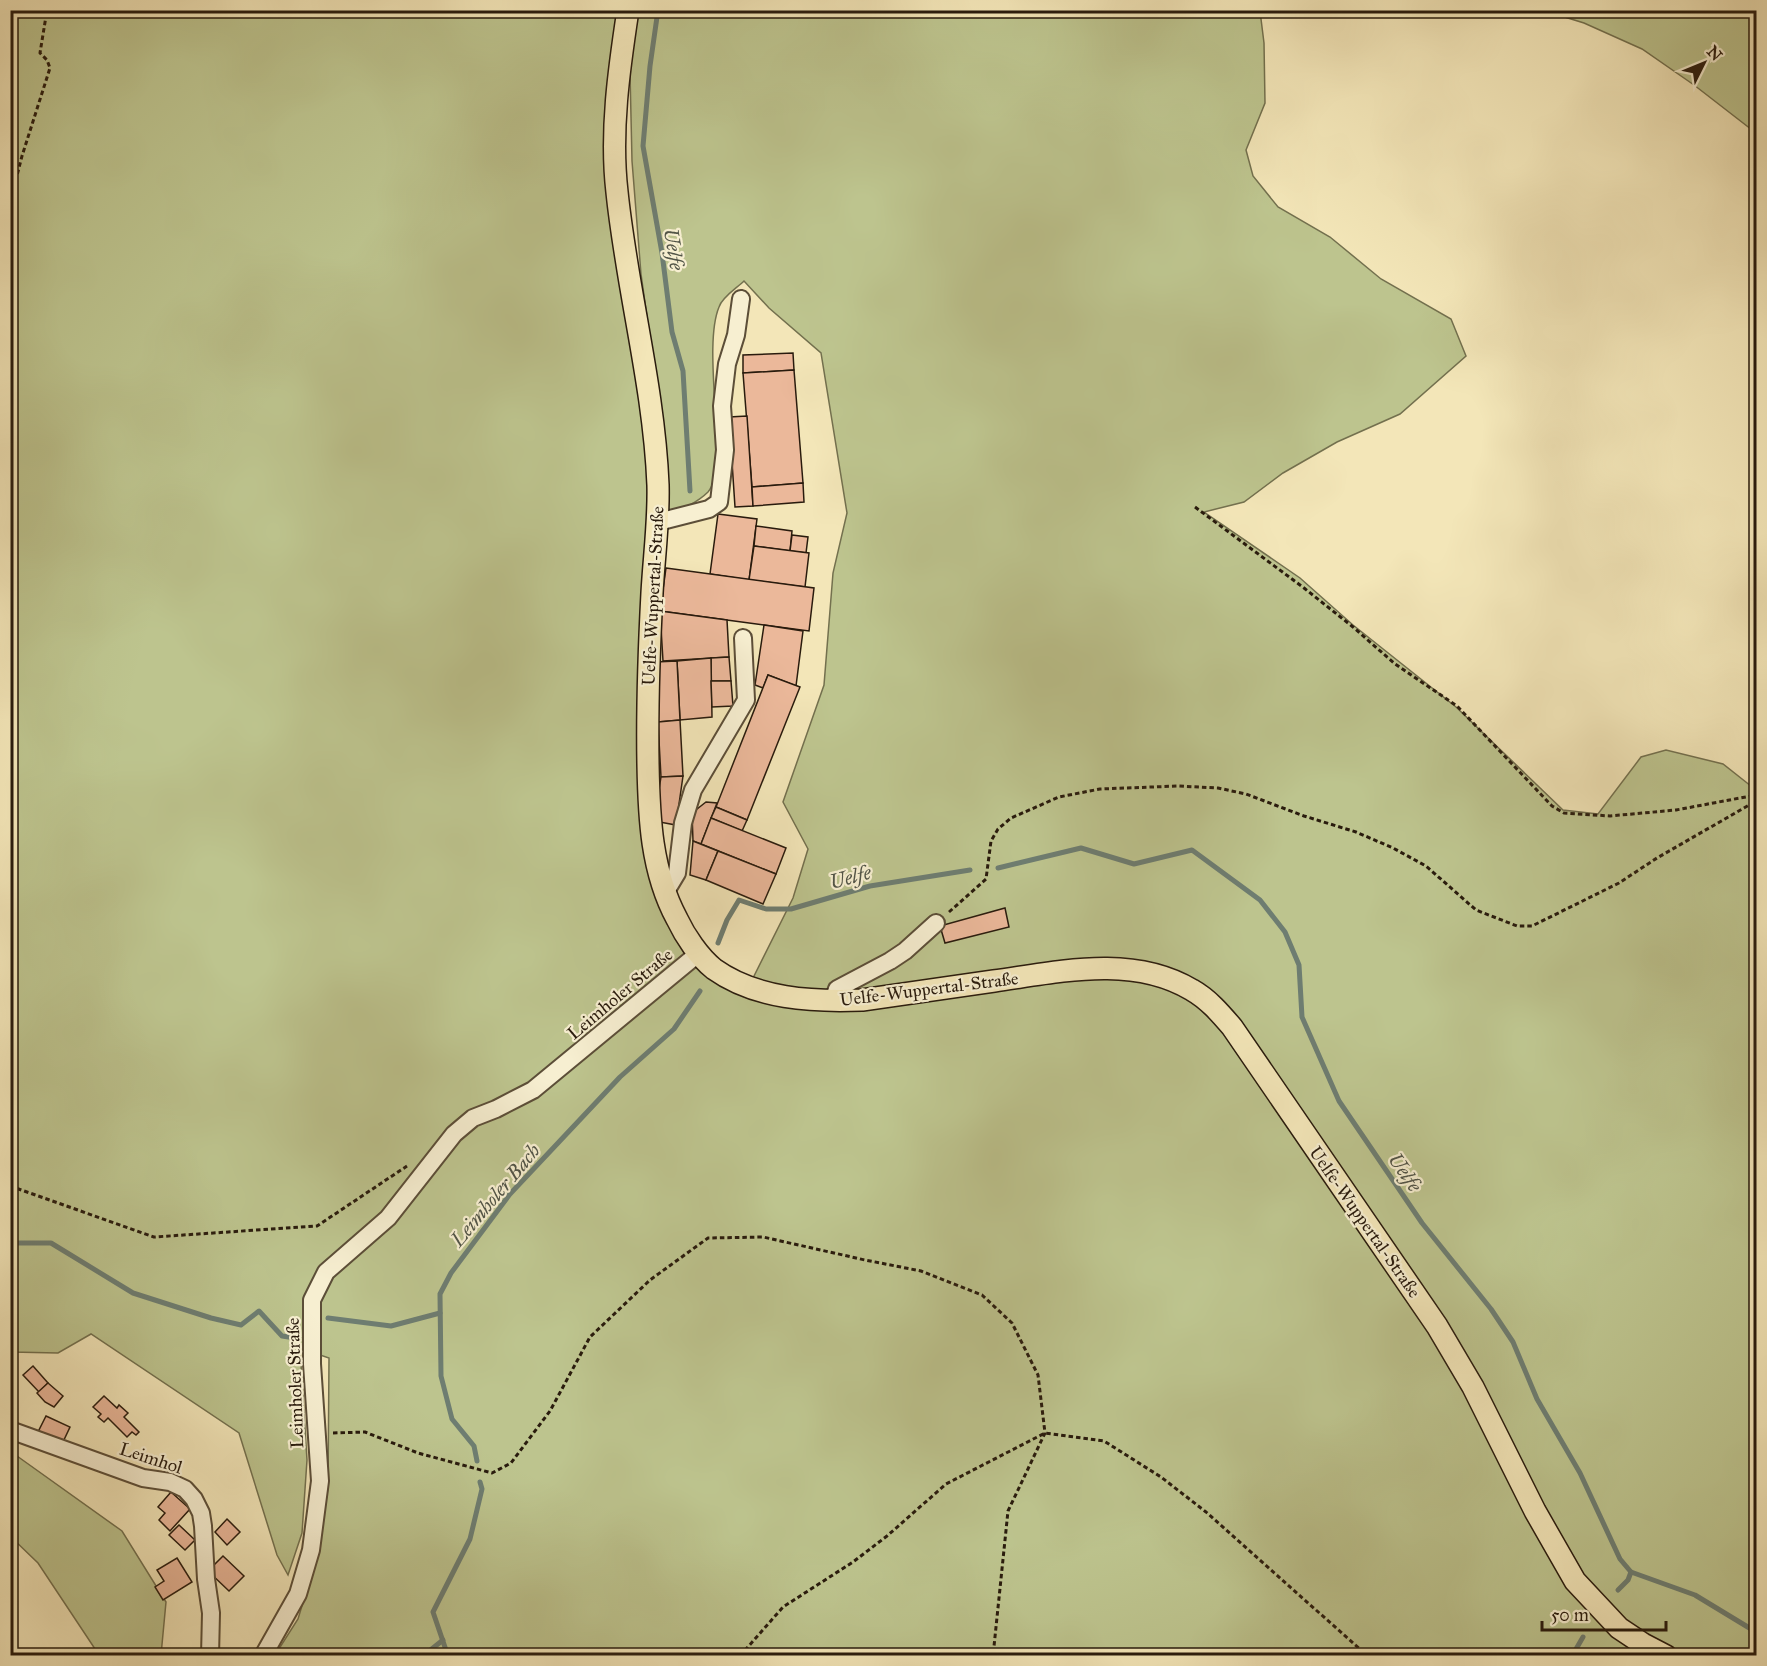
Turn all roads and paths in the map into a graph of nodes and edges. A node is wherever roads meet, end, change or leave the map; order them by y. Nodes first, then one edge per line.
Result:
1 (47, 10) edge
2 (628, 10) edge
3 (10, 203) edge
4 (741, 299) dead end
5 (1195, 507) dead end
6 (658, 522) junction
7 (743, 638) dead end
8 (1756, 795) edge
9 (1756, 801) edge
10 (665, 893) junction
11 (936, 923) joint
12 (699, 953) junction
13 (833, 1001) junction
14 (415, 1160) dead end
15 (10, 1186) edge
16 (10, 1430) edge
17 (316, 1432) junction
18 (1045, 1432) junction
19 (210, 1656) edge
20 (263, 1656) edge
21 (740, 1656) edge
22 (993, 1656) edge
23 (1365, 1656) edge
24 (1666, 1656) edge

1 - 3 path
2 - 6 main road, Uelfe-Wuppertal-Straße
4 - 6 street
5 - 8 path
6 - 10 main road, Uelfe-Wuppertal-Straße
7 - 10 street
9 - 11 path
10 - 12 main road, Uelfe-Wuppertal-Straße
11 - 13 street
12 - 13 main road, Uelfe-Wuppertal-Straße
12 - 17 street, Leimholer Straße
13 - 24 main road, Uelfe-Wuppertal-Straße
14 - 15 path
16 - 19 street, Leimhol
17 - 18 path
17 - 20 street, Leimholer Straße
18 - 21 path
18 - 22 path
18 - 23 path

